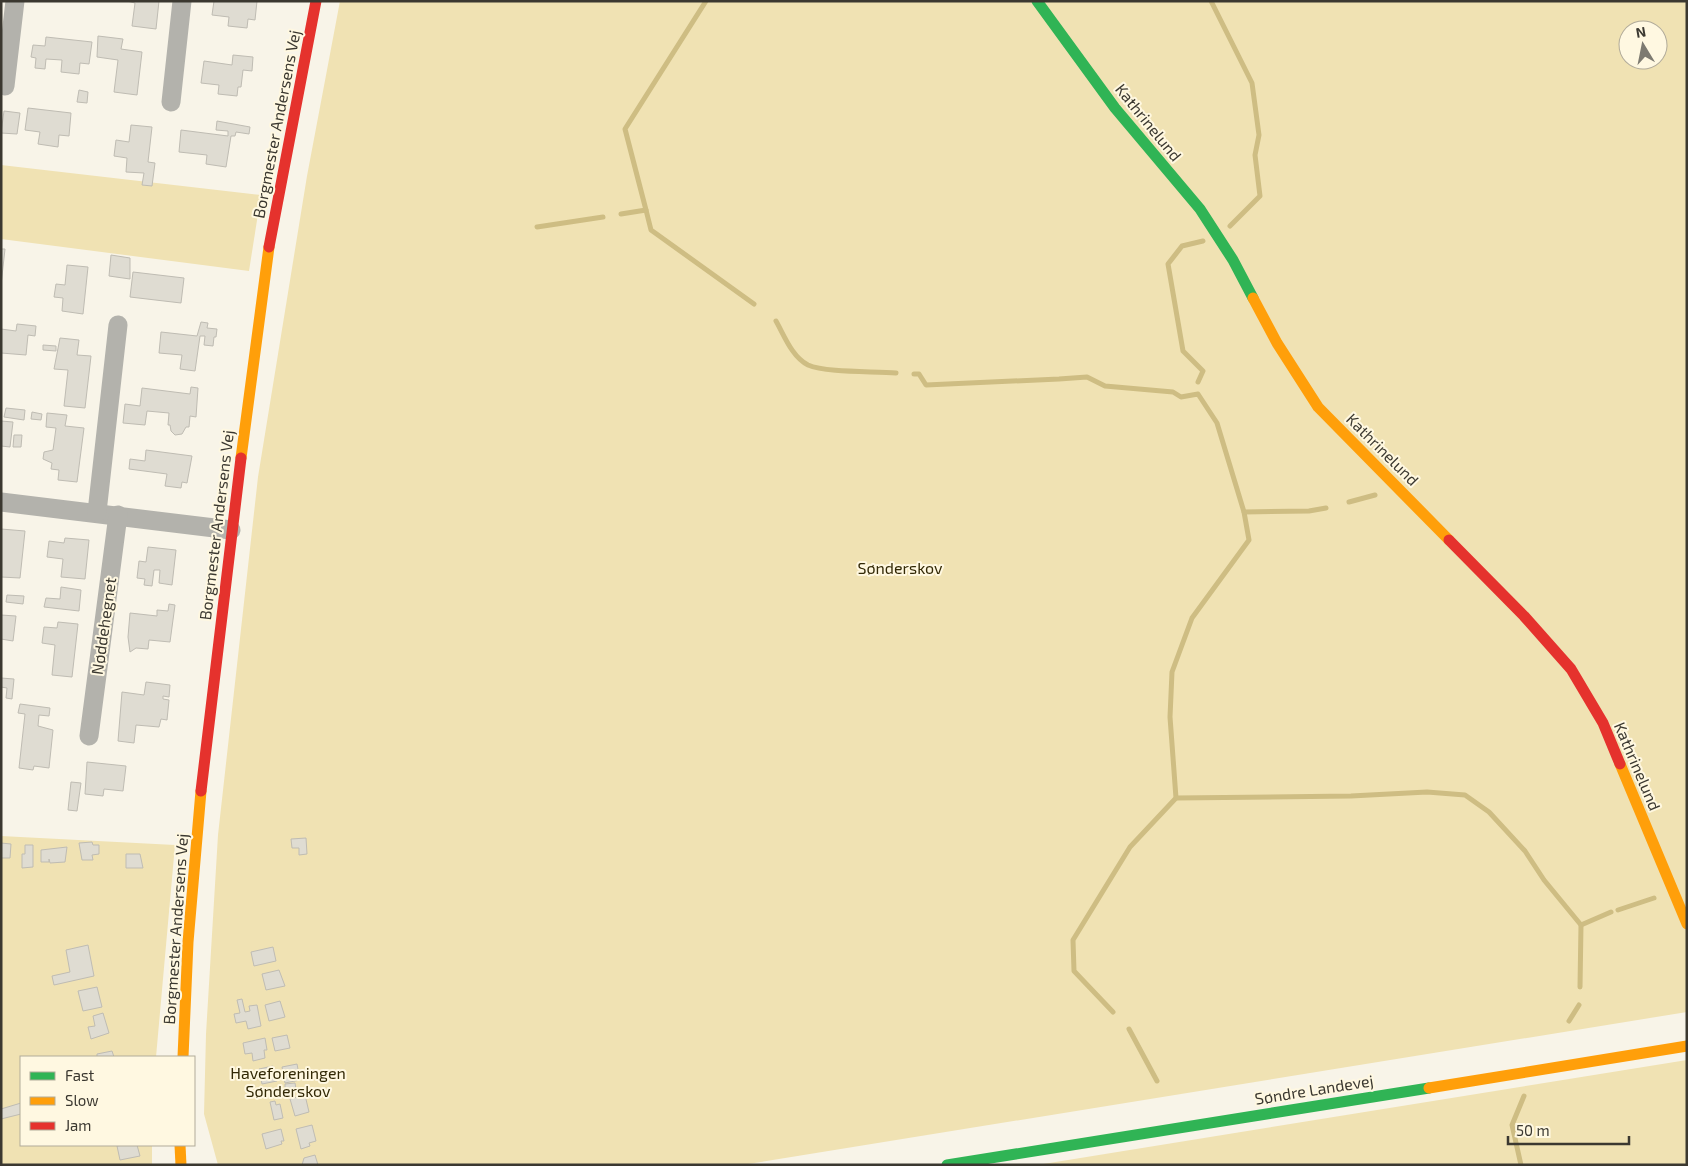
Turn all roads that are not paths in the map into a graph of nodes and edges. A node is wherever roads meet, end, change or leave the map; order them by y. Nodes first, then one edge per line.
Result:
1 (15, 1) edge
2 (182, 1) edge
3 (316, 1) edge
4 (1037, 1) edge
5 (5, 86) dead end
6 (171, 102) dead end
7 (118, 326) dead end
8 (1, 502) edge
9 (97, 512) junction
10 (118, 515) junction
11 (230, 530) junction
12 (89, 736) dead end
13 (1687, 924) edge
14 (1687, 1046) edge
15 (183, 1056) edge
16 (180, 1146) edge
17 (181, 1165) edge
18 (947, 1165) edge

1 - 5 street
2 - 6 street
3 - 11 street, Borgmester Andersens Vej
4 - 13 street, Kathrinelund
7 - 9 street
8 - 9 street
9 - 10 street
10 - 11 street
10 - 12 street, Nøddehegnet
11 - 15 street, Borgmester Andersens Vej
14 - 18 street, Søndre Landevej
16 - 17 street

